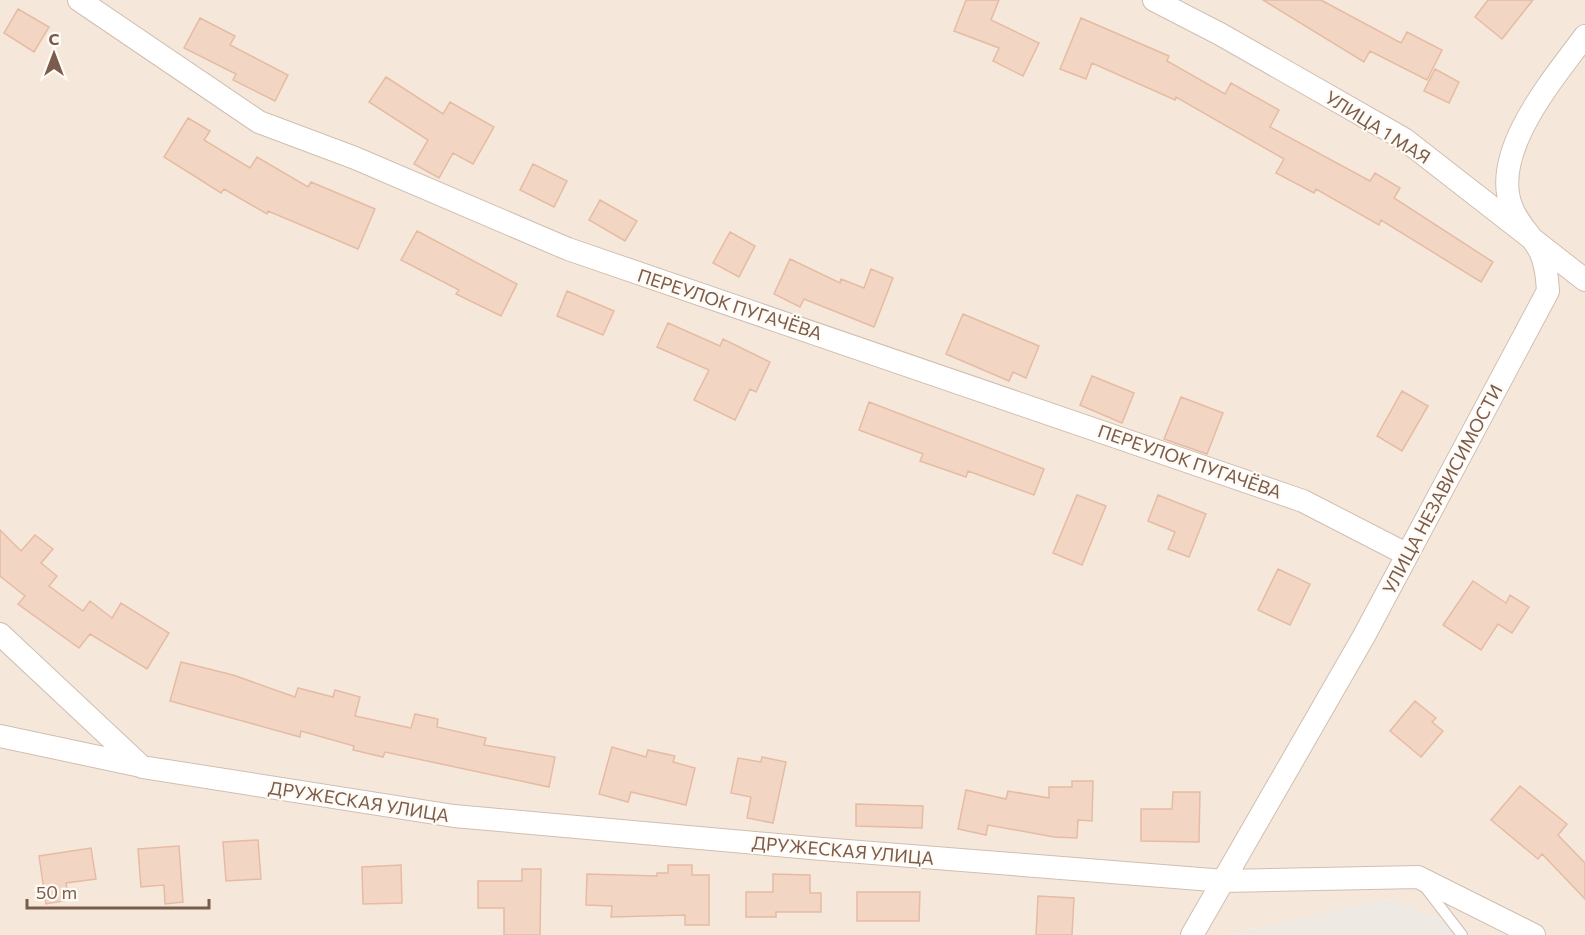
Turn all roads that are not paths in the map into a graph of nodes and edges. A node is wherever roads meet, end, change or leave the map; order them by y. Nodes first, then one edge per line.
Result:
1 (79, 0) edge
2 (1154, 0) edge
3 (1585, 36) edge
4 (1528, 233) junction
5 (1585, 280) edge
6 (1406, 554) junction
7 (0, 633) edge
8 (0, 736) edge
9 (142, 766) junction
10 (1418, 877) junction
11 (1225, 881) junction
12 (1192, 935) edge
13 (1462, 935) edge
14 (1534, 935) edge

1 - 6 street, ПЕРЕУЛОК ПУГАЧЁВА
2 - 4 street, УЛИЦА 1 МАЯ
3 - 4 street, УЛИЦА НЕЗАВИСИМОСТИ
4 - 5 street, УЛИЦА 1 МАЯ
4 - 6 street, УЛИЦА НЕЗАВИСИМОСТИ
6 - 11 street, УЛИЦА НЕЗАВИСИМОСТИ
7 - 9 street
8 - 9 street, ДРУЖЕСКАЯ УЛИЦА
9 - 11 street, ДРУЖЕСКАЯ УЛИЦА
10 - 11 street, ДРУЖЕСКАЯ УЛИЦА
10 - 13 lane
10 - 14 street, ДРУЖЕСКАЯ УЛИЦА
11 - 12 street, УЛИЦА НЕЗАВИСИМОСТИ

